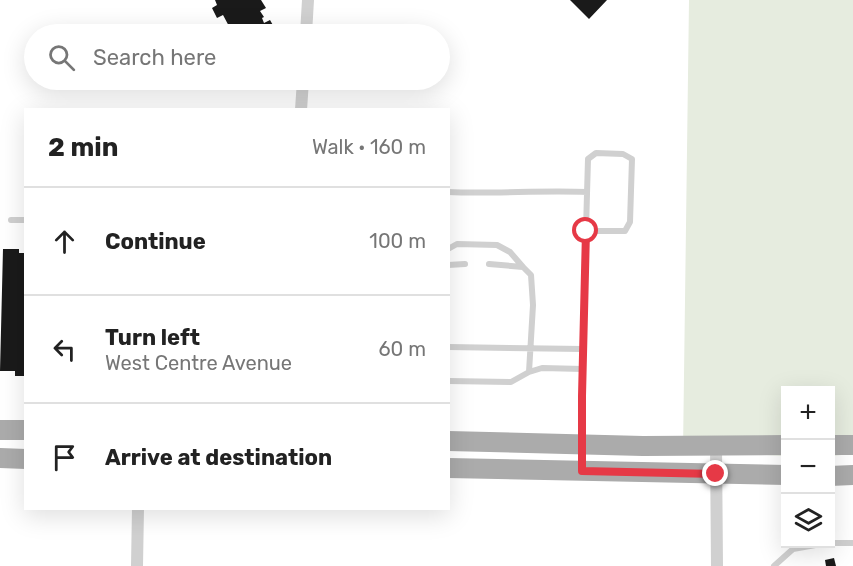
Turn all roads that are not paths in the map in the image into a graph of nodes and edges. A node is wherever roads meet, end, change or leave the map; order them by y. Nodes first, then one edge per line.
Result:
1 (308, 0) edge
2 (307, 24) edge
3 (302, 90) edge
4 (301, 108) edge
5 (450, 192) edge
6 (587, 192) junction
7 (11, 220) dead end
8 (24, 220) edge
9 (586, 231) junction
10 (450, 248) edge
11 (465, 264) dead end
12 (489, 264) dead end
13 (450, 265) edge
14 (523, 267) junction
15 (450, 347) edge
16 (531, 348) junction
17 (583, 349) junction
18 (583, 369) junction
19 (529, 372) junction
20 (450, 381) edge
21 (0, 430) edge
22 (24, 430) edge
23 (450, 441) edge
24 (582, 444) junction
25 (716, 445) junction
26 (781, 445) edge
27 (835, 445) edge
28 (853, 445) edge
29 (0, 458) edge
30 (24, 459) edge
31 (450, 468) edge
32 (582, 471) junction
33 (716, 474) junction
34 (781, 475) edge
35 (853, 475) edge
36 (835, 476) edge
37 (138, 510) edge
38 (835, 543) edge
39 (853, 543) edge
40 (798, 548) edge
41 (137, 566) edge
42 (717, 566) edge
43 (774, 566) edge

1 - 2 street
3 - 4 street
5 - 6 lane
6 - 9 lane
6 - 9 lane
7 - 8 lane
9 - 17 lane
10 - 14 lane
11 - 13 lane
12 - 14 lane
14 - 16 lane
15 - 16 lane
16 - 17 lane
16 - 19 lane
17 - 18 lane
18 - 19 lane
18 - 24 lane
19 - 20 lane
21 - 22 main road
23 - 24 main road
24 - 25 main road
24 - 32 lane
25 - 26 main road
25 - 33 street
27 - 28 main road
29 - 30 main road
31 - 32 main road
32 - 33 main road
33 - 34 main road
33 - 42 street
35 - 36 main road
37 - 41 street
38 - 39 lane
40 - 43 lane

